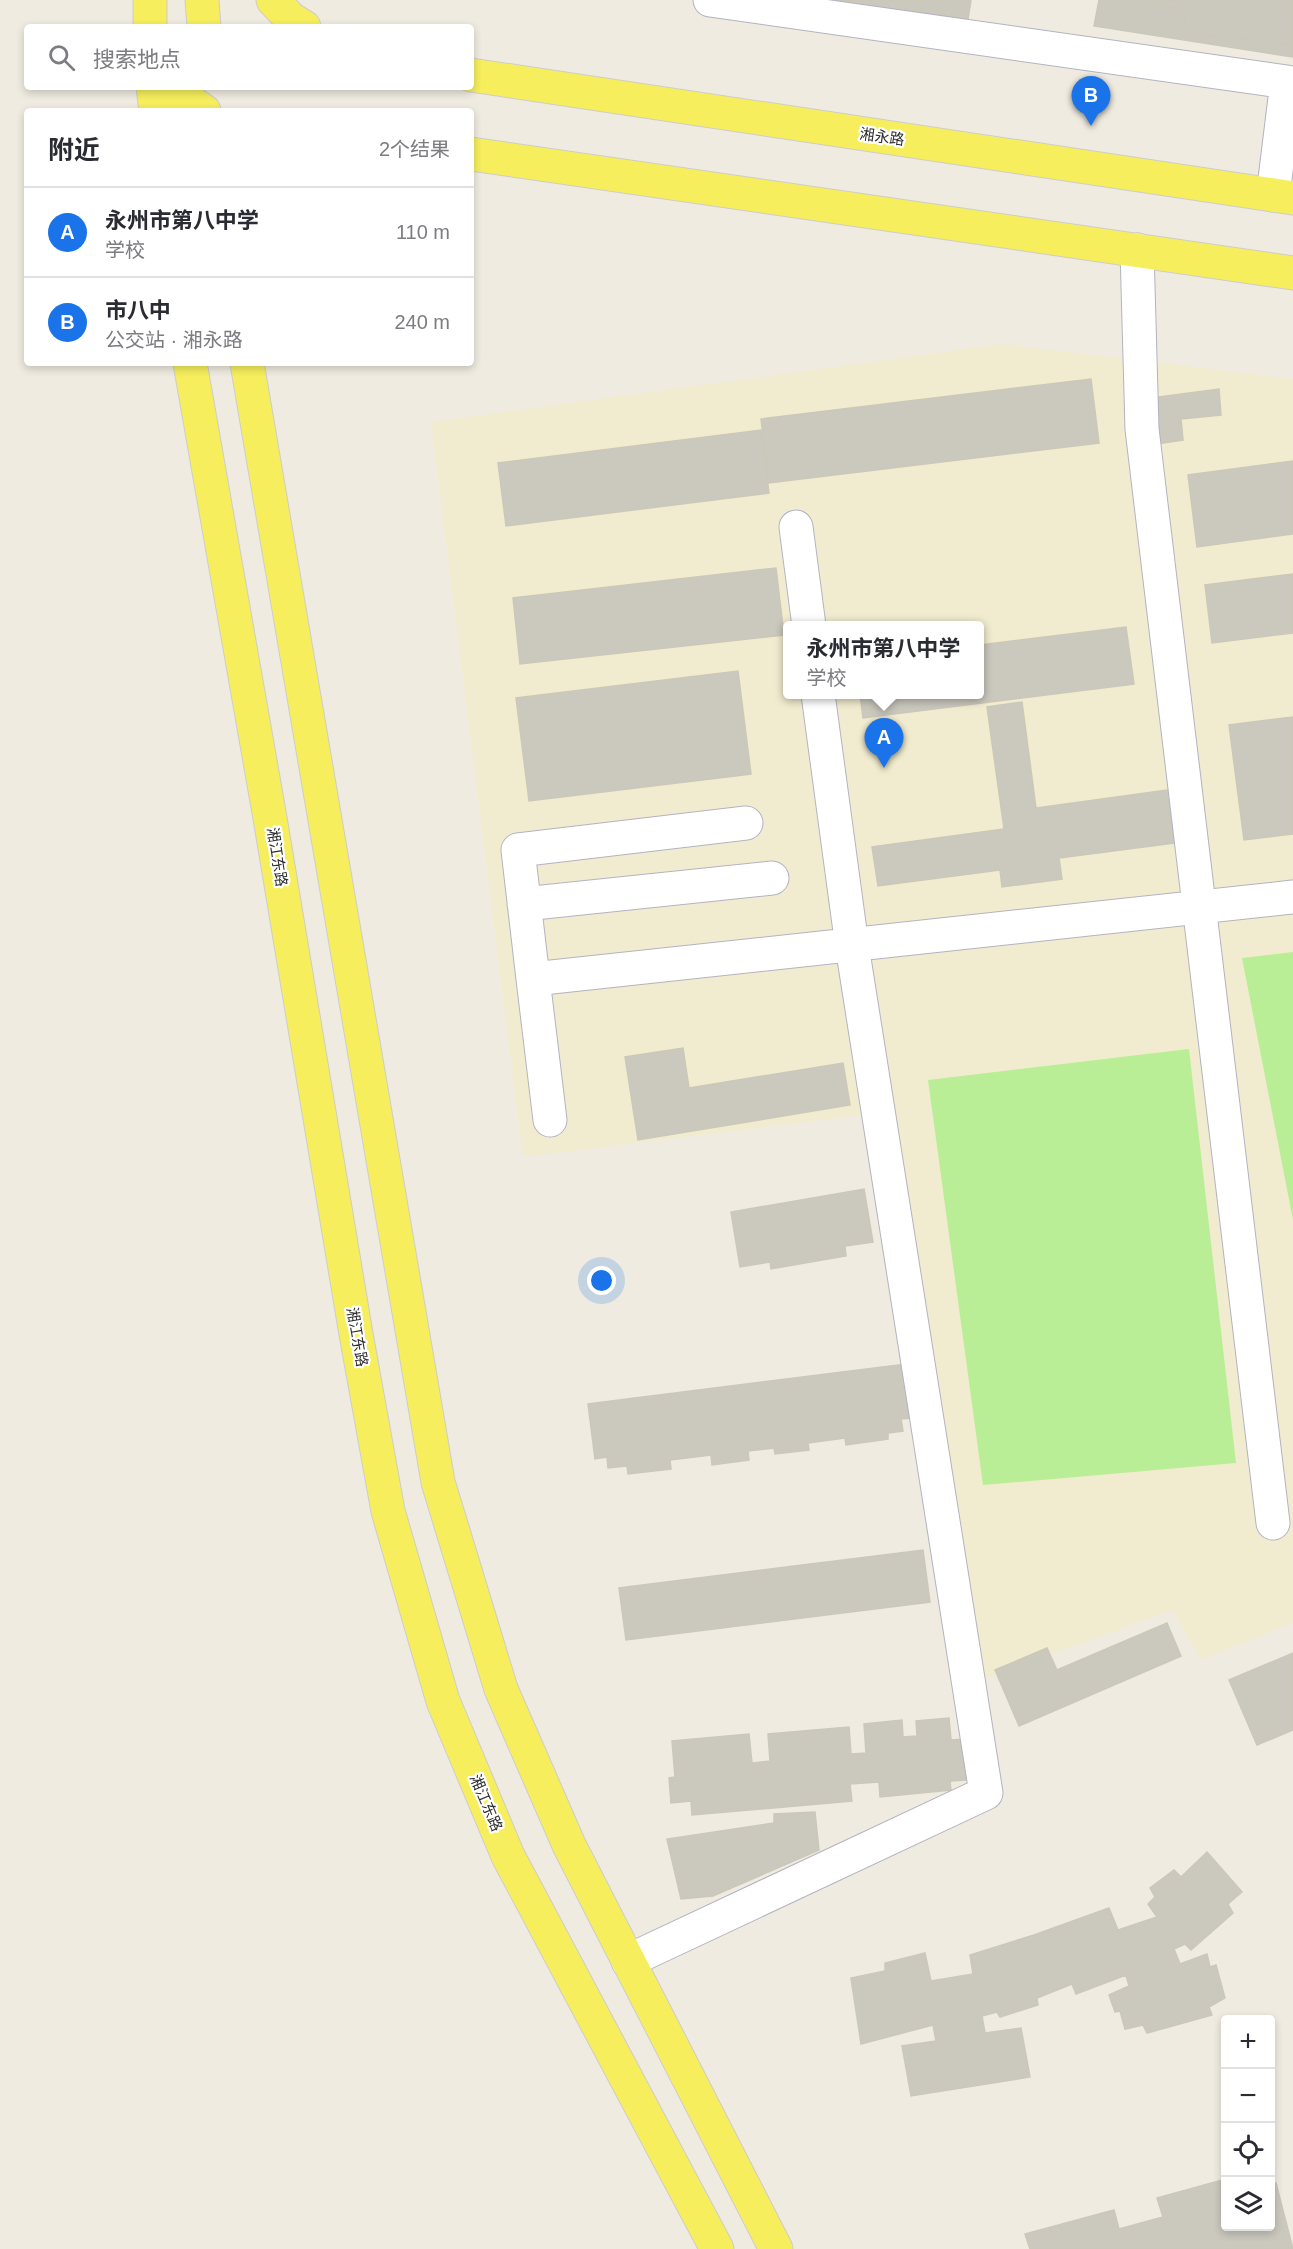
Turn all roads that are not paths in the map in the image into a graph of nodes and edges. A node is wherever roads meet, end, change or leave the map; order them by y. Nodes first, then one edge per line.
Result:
1 (150, 0) edge
2 (202, 0) edge
3 (273, 0) edge
4 (710, 0) edge
5 (150, 24) edge
6 (204, 24) edge
7 (299, 24) edge
8 (474, 75) edge
9 (153, 90) edge
10 (173, 90) edge
11 (210, 90) edge
12 (156, 108) edge
13 (200, 108) edge
14 (213, 108) edge
15 (474, 156) edge
16 (1283, 197) edge
17 (1137, 250) junction
18 (1293, 273) edge
19 (191, 366) edge
20 (248, 366) edge
21 (796, 527) dead end
22 (808, 621) edge
23 (819, 699) edge
24 (746, 823) dead end
25 (772, 878) dead end
26 (1293, 897) edge
27 (524, 904) junction
28 (1199, 907) junction
29 (852, 946) junction
30 (533, 979) junction
31 (550, 1120) dead end
32 (1273, 1523) dead end
33 (628, 1961) junction
34 (717, 2249) edge
35 (776, 2249) edge

1 - 5 main road
2 - 6 main road
3 - 7 main road
4 - 16 lane
8 - 16 main road, 湘永路
9 - 12 main road
10 - 13 main road
11 - 14 main road
15 - 17 main road
17 - 18 main road
17 - 28 lane
19 - 34 main road, 湘江东路
20 - 33 main road
21 - 22 lane
23 - 29 lane
24 - 27 lane
25 - 27 lane
26 - 28 lane
27 - 30 lane
28 - 29 lane
28 - 32 lane
29 - 30 lane
29 - 33 lane
30 - 31 lane
33 - 35 main road

